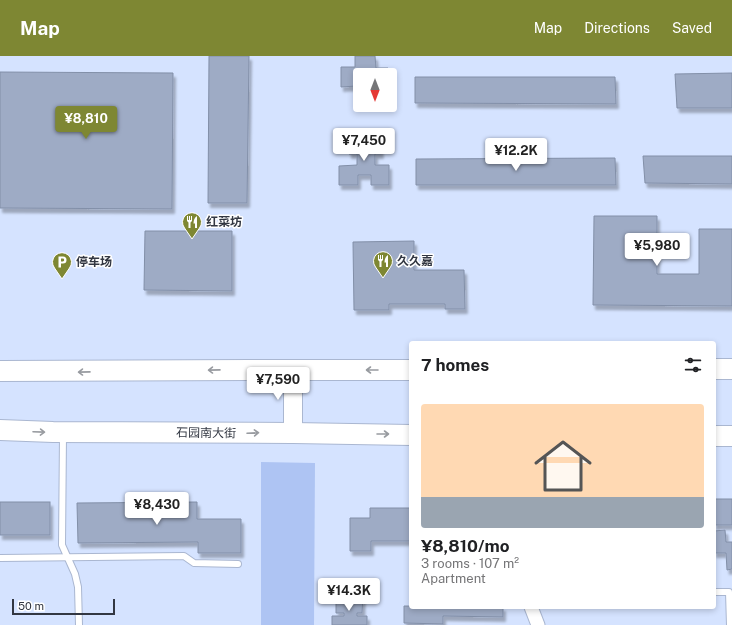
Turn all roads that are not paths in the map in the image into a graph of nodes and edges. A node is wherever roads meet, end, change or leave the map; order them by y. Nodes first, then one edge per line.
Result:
1 (716, 369) edge
2 (732, 369) edge
3 (292, 370) junction
4 (409, 370) edge
5 (0, 371) edge
6 (0, 430) edge
7 (63, 432) junction
8 (293, 433) junction
9 (409, 435) edge
10 (716, 436) edge
11 (732, 436) edge
12 (0, 558) edge
13 (68, 558) junction
14 (238, 564) dead end
15 (716, 592) edge
16 (532, 609) edge
17 (79, 625) edge
18 (538, 625) edge
19 (730, 625) edge

1 - 2 main road
4 -> 3 main road
3 -> 5 main road
3 - 8 street
6 -> 7 main road, 石园南大街
7 -> 8 main road, 石园南大街
7 - 13 lane
8 -> 9 main road, 石园南大街
10 - 11 main road
12 - 13 lane
13 - 14 lane
13 - 17 lane
15 - 19 lane
16 - 18 street

